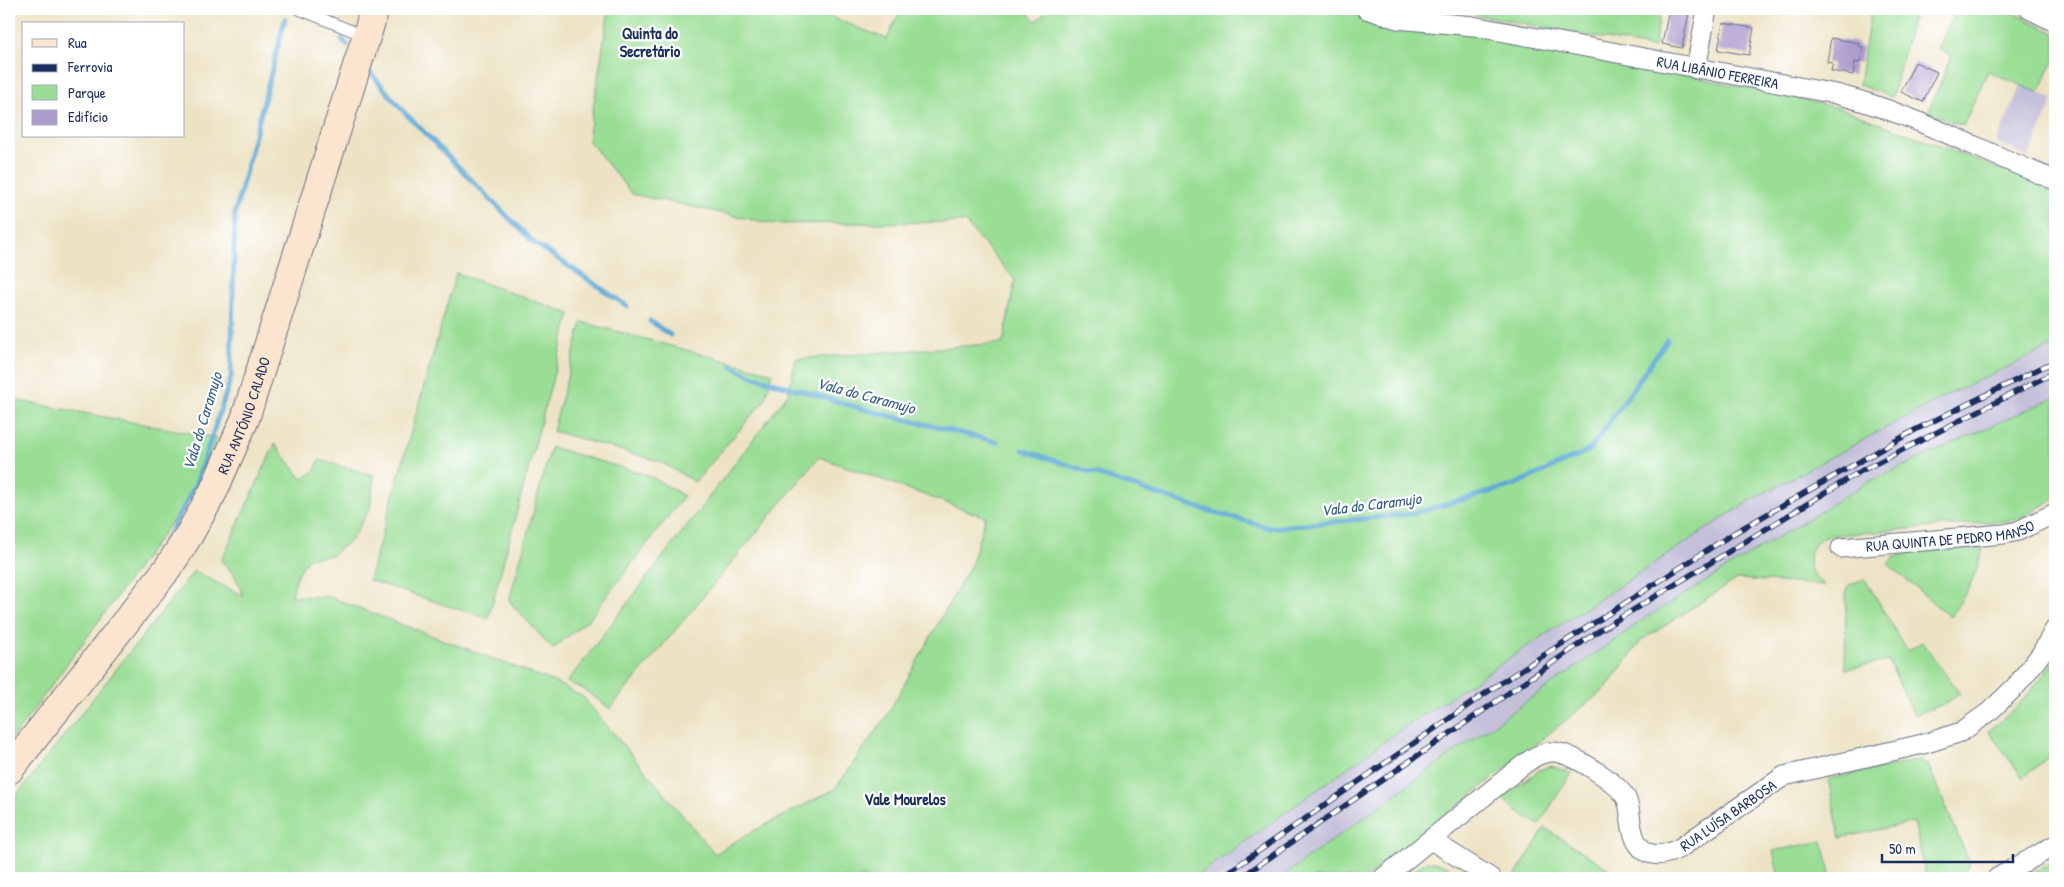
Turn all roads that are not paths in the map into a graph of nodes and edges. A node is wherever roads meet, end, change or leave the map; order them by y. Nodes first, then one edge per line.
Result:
1 (298, 9) edge
2 (375, 9) edge
3 (1366, 9) edge
4 (1707, 9) edge
5 (2029, 9) edge
6 (2055, 22) edge
7 (366, 36) junction
8 (1696, 69) junction
9 (2055, 180) edge
10 (2055, 513) edge
11 (1841, 548) dead end
12 (2055, 629) edge
13 (9, 770) edge
14 (1431, 840) junction
15 (2055, 845) edge
16 (1383, 878) edge
17 (1491, 878) edge
18 (1997, 878) edge

1 - 7 lane
2 - 7 street, RUA ANTÓNIO CALADO
3 - 8 street, RUA LIBÂNIO FERREIRA
4 - 8 street
5 - 6 street
7 - 13 street, RUA ANTÓNIO CALADO
8 - 9 street, RUA LIBÂNIO FERREIRA
10 - 11 street, RUA QUINTA DE PEDRO MANSO
12 - 14 street, RUA LUÍSA BARBOSA
14 - 16 street
14 - 17 street
15 - 18 street

